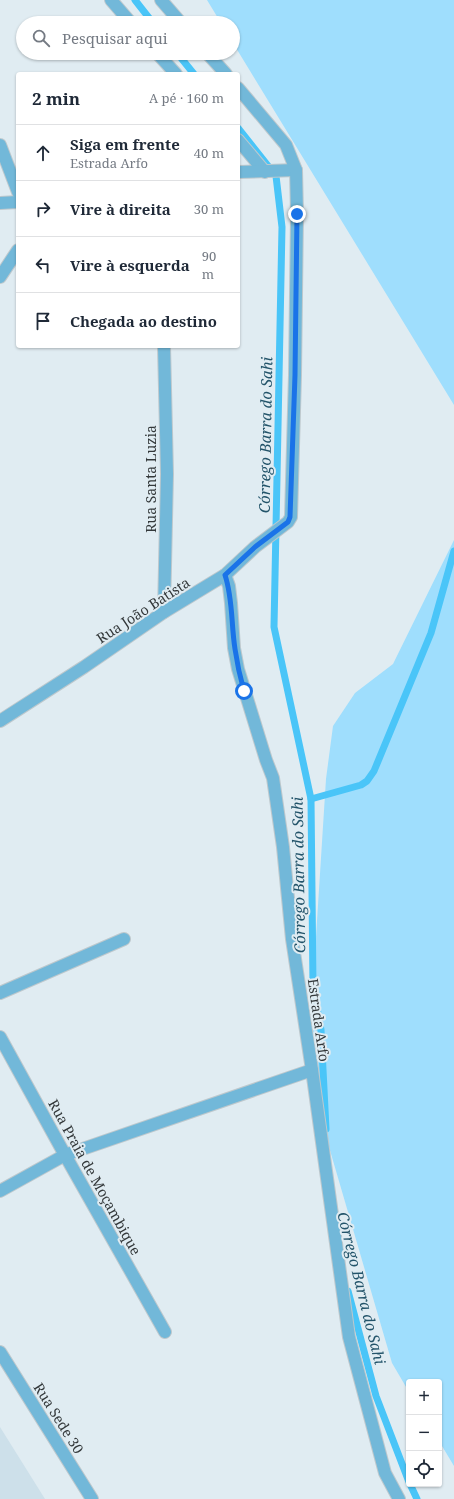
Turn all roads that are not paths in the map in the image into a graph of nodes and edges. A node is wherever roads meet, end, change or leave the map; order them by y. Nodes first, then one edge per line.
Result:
1 (111, 0) edge
2 (161, 0) edge
3 (125, 16) edge
4 (175, 16) edge
5 (163, 60) edge
6 (213, 60) edge
7 (174, 72) edge
8 (224, 72) edge
9 (240, 90) edge
10 (240, 142) edge
11 (0, 145) edge
12 (296, 170) junction
13 (240, 172) edge
14 (265, 172) junction
15 (16, 187) edge
16 (0, 202) edge
17 (16, 202) edge
18 (16, 253) edge
19 (0, 277) edge
20 (164, 348) edge
21 (225, 575) junction
22 (164, 612) junction
23 (0, 721) edge
24 (124, 939) dead end
25 (0, 993) edge
26 (0, 1037) edge
27 (312, 1070) junction
28 (65, 1155) junction
29 (0, 1191) edge
30 (165, 1332) dead end
31 (0, 1352) edge
32 (92, 1499) edge
33 (399, 1499) edge

1 - 3 street
2 - 4 street
5 - 7 street
6 - 8 street
9 - 12 street
10 - 14 street
11 - 15 street
12 - 14 street
12 - 21 street, Rua João Batista
13 - 14 street
16 - 17 street
18 - 19 street
20 - 22 street, Rua Santa Luzia
21 - 22 street, Rua João Batista
21 - 27 street, Estrada Arfo
22 - 23 street, Rua João Batista
24 - 25 street
26 - 28 street, Rua Praia de Moçambique
27 - 28 street, Estrada Arfo
27 - 33 street
28 - 29 street, Estrada Arfo
28 - 30 street, Rua Praia de Moçambique
31 - 32 street, Rua Sede 30

